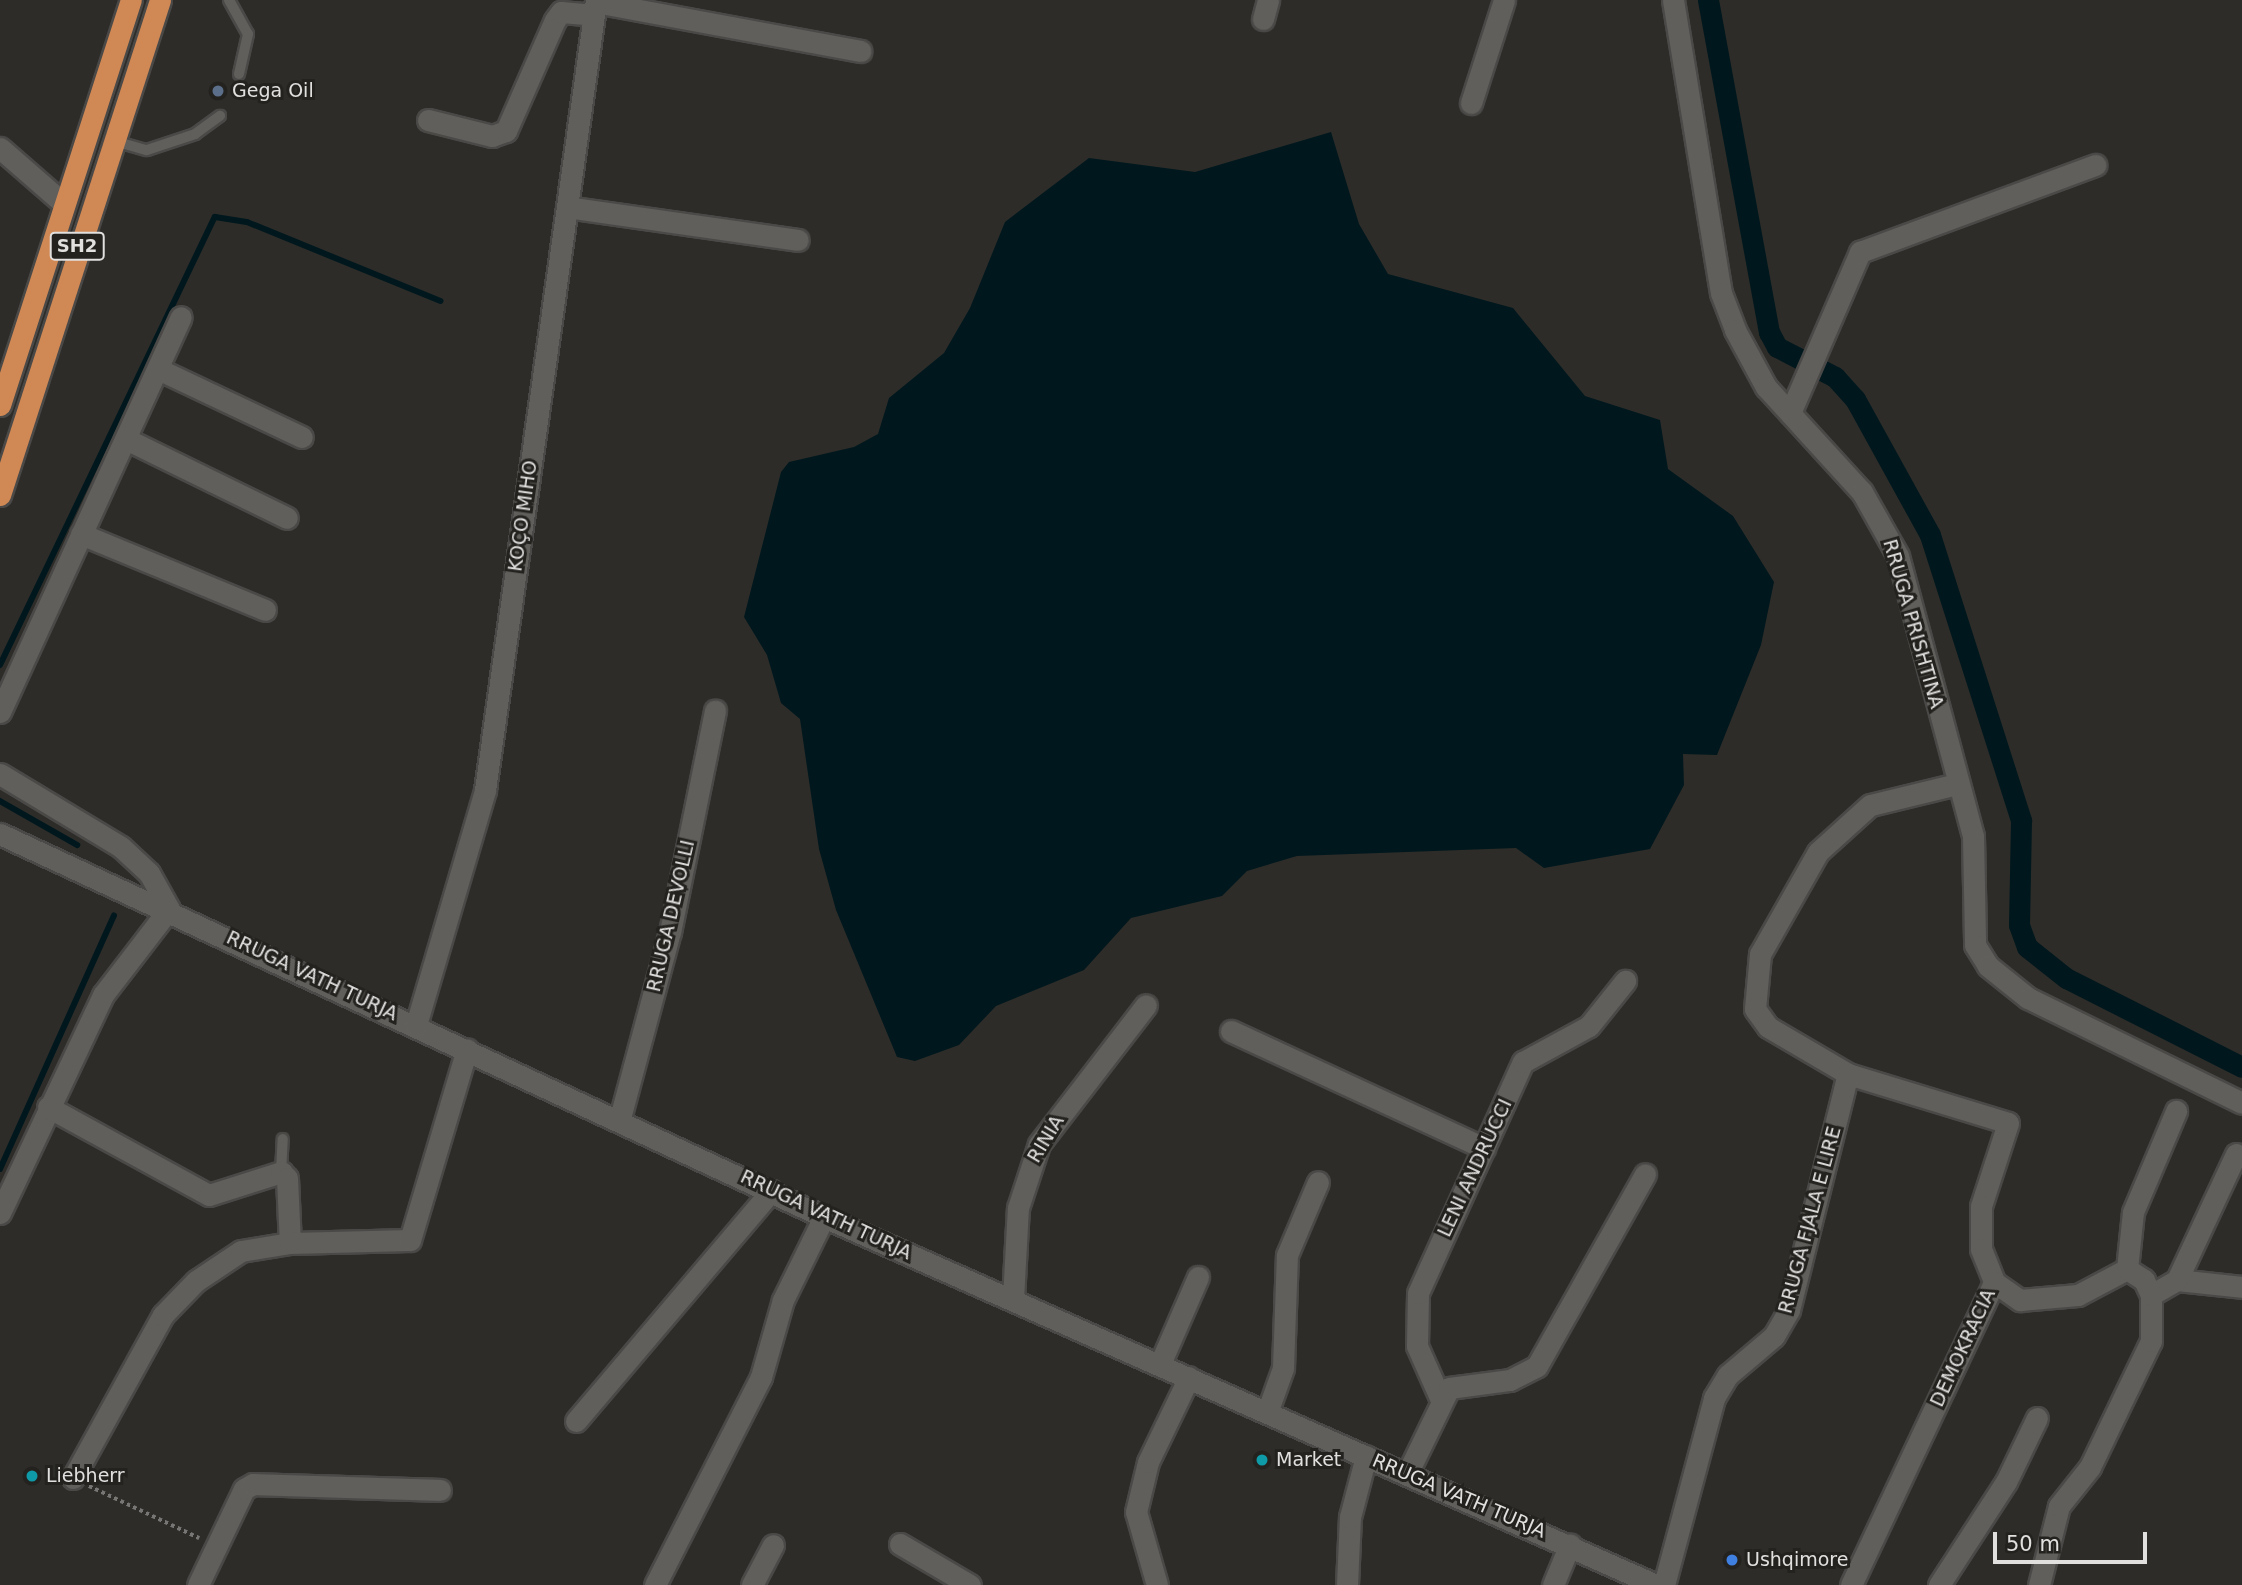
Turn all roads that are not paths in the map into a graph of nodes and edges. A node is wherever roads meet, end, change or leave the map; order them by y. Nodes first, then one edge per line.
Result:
1 (131, 0) edge
2 (160, 0) edge
3 (229, 0) edge
4 (1504, 0) edge
5 (1673, 0) edge
6 (596, 5) edge
7 (860, 51) dead end
8 (239, 74) dead end
9 (1472, 103) dead end
10 (220, 116) dead end
11 (428, 120) dead end
12 (111, 140) junction
13 (0, 148) edge
14 (2095, 165) dead end
15 (63, 203) junction
16 (566, 207) junction
17 (798, 240) dead end
18 (181, 317) dead end
19 (158, 369) junction
20 (0, 405) edge
21 (1790, 413) junction
22 (302, 437) dead end
23 (126, 439) junction
24 (0, 495) edge
25 (287, 518) dead end
26 (81, 534) junction
27 (265, 610) dead end
28 (715, 711) dead end
29 (0, 712) edge
30 (0, 774) edge
31 (1957, 783) junction
32 (0, 834) edge
33 (169, 909) junction
34 (1625, 981) dead end
35 (1146, 1005) dead end
36 (416, 1025) junction
37 (1231, 1031) dead end
38 (467, 1049) junction
39 (1848, 1074) junction
40 (2242, 1103) edge
41 (48, 1107) junction
42 (2176, 1111) dead end
43 (620, 1118) junction
44 (283, 1139) dead end
45 (1484, 1148) junction
46 (2236, 1154) dead end
47 (281, 1172) junction
48 (1645, 1174) dead end
49 (1318, 1182) dead end
50 (771, 1191) junction
51 (0, 1213) edge
52 (824, 1217) junction
53 (290, 1243) junction
54 (2127, 1269) junction
55 (1198, 1277) dead end
56 (2177, 1280) junction
57 (1994, 1282) junction
58 (2242, 1287) edge
59 (2151, 1295) junction
60 (1013, 1299) junction
61 (1160, 1364) junction
62 (1189, 1377) junction
63 (1441, 1400) junction
64 (1268, 1410) junction
65 (2037, 1418) dead end
66 (576, 1421) dead end
67 (1366, 1456) junction
68 (1408, 1472) junction
69 (73, 1478) road end
70 (440, 1490) dead end
71 (900, 1544) dead end
72 (1570, 1544) junction
73 (773, 1545) dead end
74 (198, 1585) edge
75 (655, 1585) edge
76 (752, 1585) edge
77 (970, 1585) edge
78 (1157, 1585) edge
79 (1347, 1585) edge
80 (1553, 1585) edge
81 (1656, 1585) edge
82 (1664, 1585) edge
83 (1851, 1585) edge
84 (1938, 1585) edge
85 (2039, 1585) edge

1 - 15 highway, SH2
2 - 12 highway, SH2
3 - 8 lane
4 - 9 street
5 - 21 street, RRUGA PRISHTINA
6 - 7 street
6 - 11 street
6 - 16 street, KOÇO MIHO
10 - 12 lane
12 - 24 highway, SH2
13 - 15 street
14 - 21 street
15 - 20 highway, SH2
16 - 17 street
16 - 36 street, KOÇO MIHO
18 - 19 street
19 - 22 street
19 - 23 street
21 - 31 street, RRUGA PRISHTINA
23 - 25 street
23 - 26 street
26 - 27 street
26 - 29 street
28 - 43 street, RRUGA DEVOLLI
30 - 33 street
31 - 39 street
31 - 40 street, RRUGA PRISHTINA
32 - 33 street, RRUGA VATH TURJA
33 - 36 street, RRUGA VATH TURJA
33 - 41 street
34 - 45 street, LENI ANDRUCCI
35 - 60 street, RINIA
36 - 38 street, RRUGA VATH TURJA
37 - 45 street
38 - 43 street, RRUGA VATH TURJA
38 - 53 street
39 - 57 street
39 - 82 street, RRUGA FJALA E LIRE
41 - 47 street
41 - 51 street
42 - 54 street
43 - 50 street, RRUGA VATH TURJA
44 - 47 lane
45 - 63 street, LENI ANDRUCCI
46 - 56 street
47 - 53 street
48 - 63 street
49 - 64 street
50 - 52 street, RRUGA VATH TURJA
50 - 66 street
52 - 60 street, RRUGA VATH TURJA
52 - 75 street
53 - 69 street
54 - 57 street, DEMOKRACIA
54 - 59 street
55 - 61 street
56 - 58 street
56 - 59 street
57 - 83 street, DEMOKRACIA
59 - 85 street
60 - 61 street, RRUGA VATH TURJA
61 - 62 street, RRUGA VATH TURJA
62 - 64 street, RRUGA VATH TURJA
62 - 78 street
63 - 68 street
64 - 67 street, RRUGA VATH TURJA
65 - 84 street
67 - 68 street, RRUGA VATH TURJA
67 - 79 street
68 - 72 street, RRUGA VATH TURJA
70 - 74 street
71 - 77 street
72 - 80 street
72 - 81 street, RRUGA VATH TURJA
73 - 76 street

